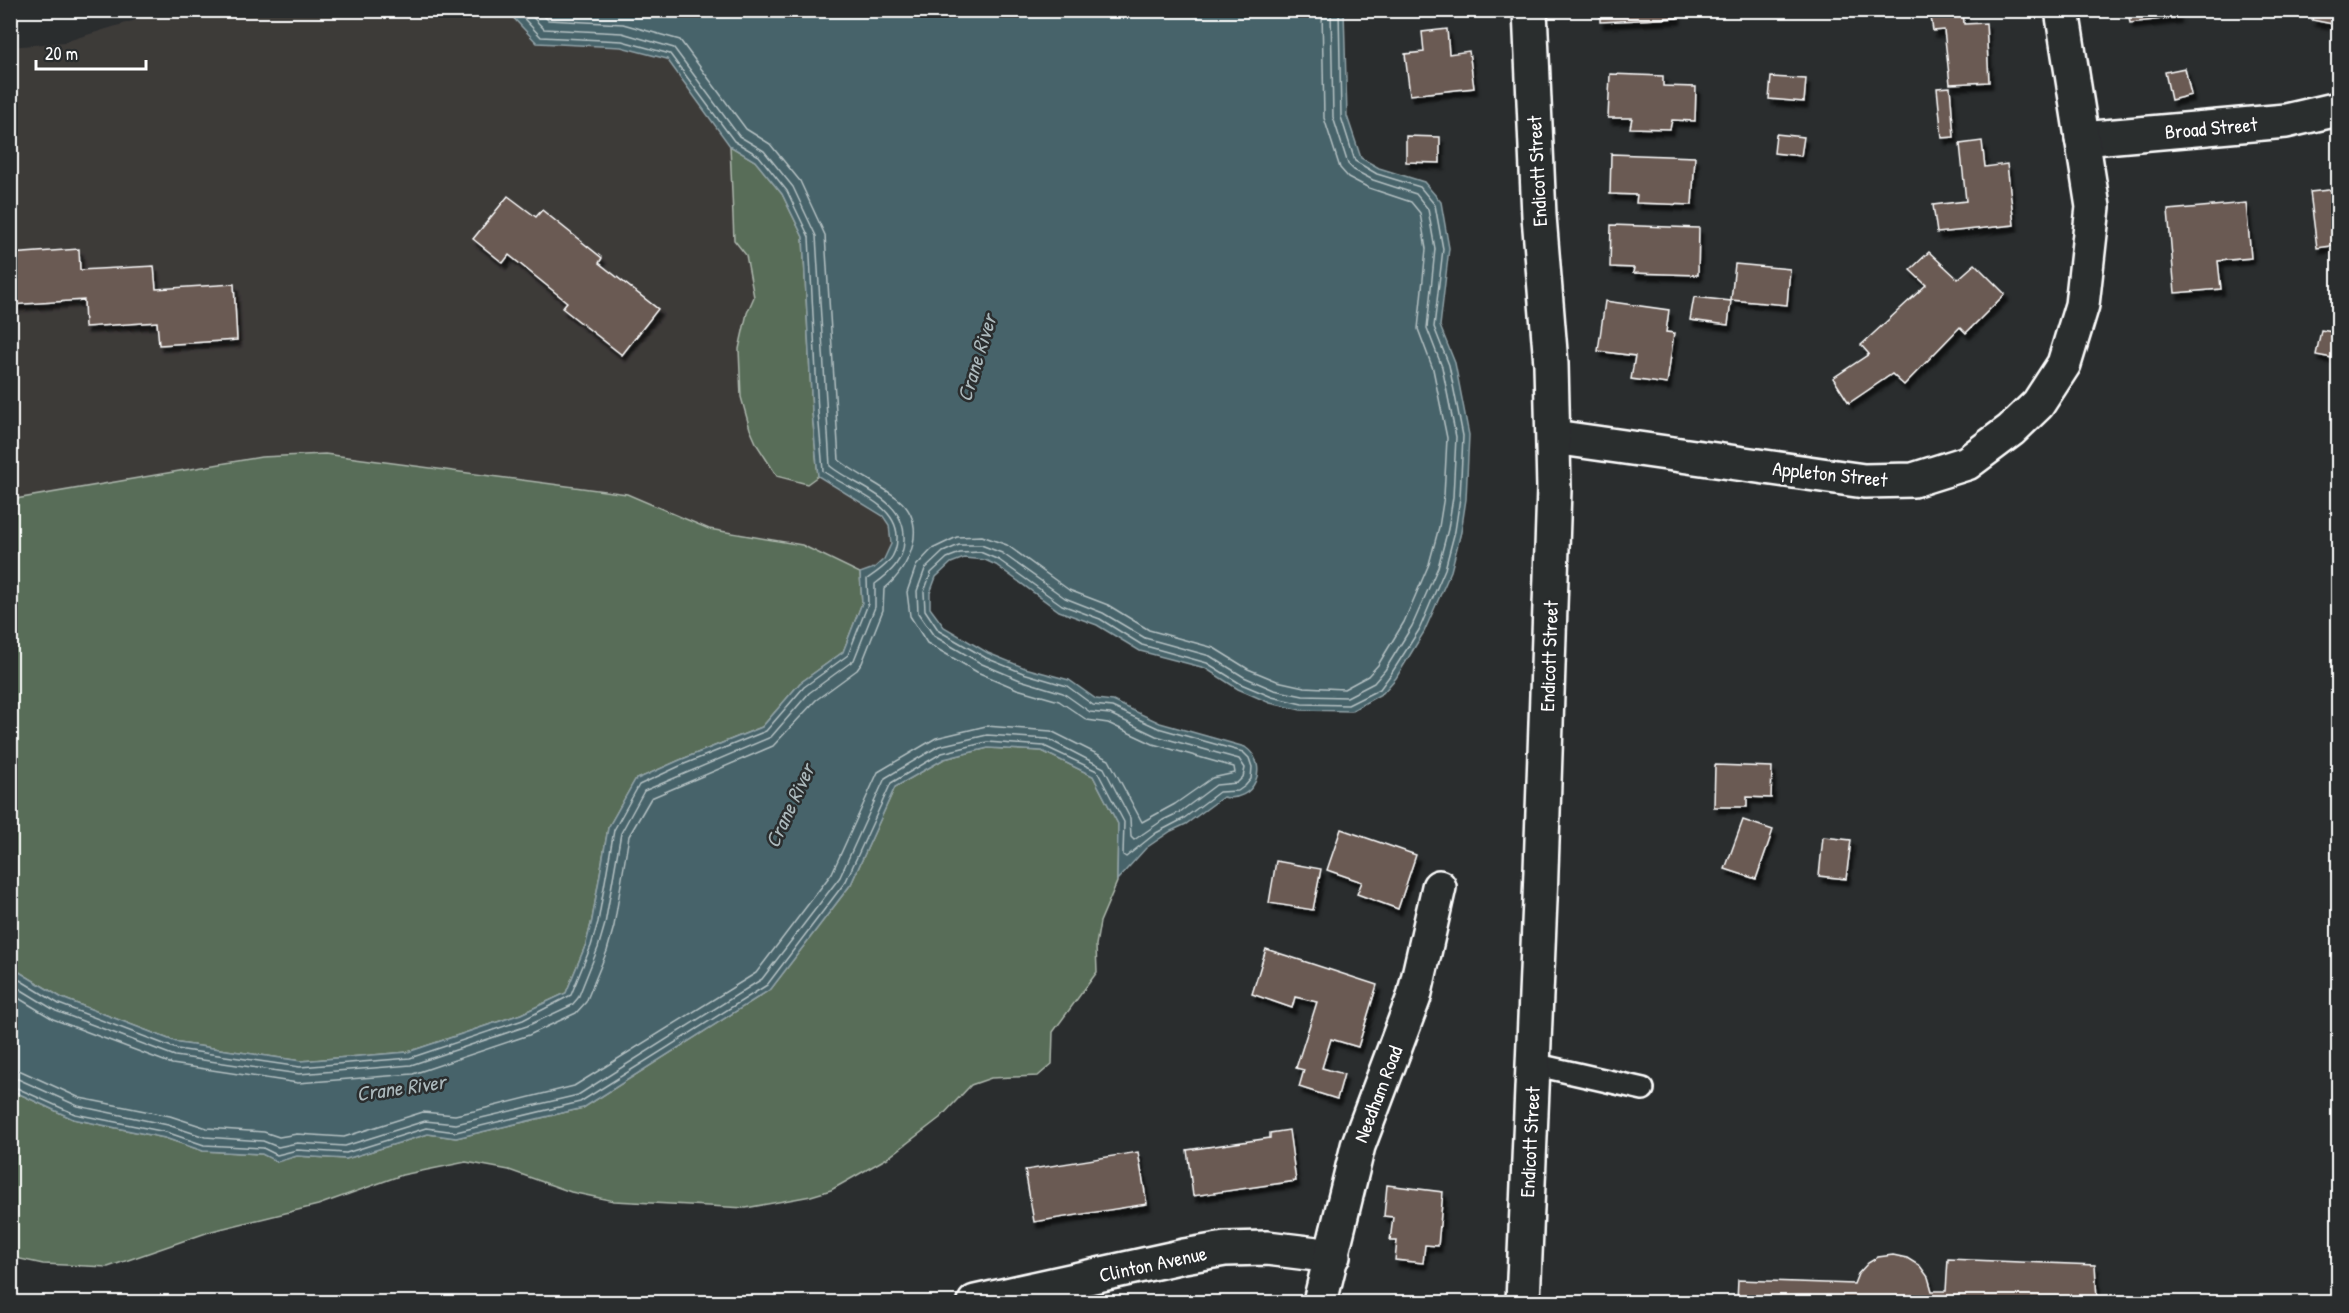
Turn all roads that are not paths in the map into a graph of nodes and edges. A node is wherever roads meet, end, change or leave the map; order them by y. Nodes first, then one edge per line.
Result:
1 (1530, 10) edge
2 (2062, 10) edge
3 (2338, 109) edge
4 (2082, 140) junction
5 (1554, 437) junction
6 (1439, 887) dead end
7 (1533, 1064) junction
8 (1643, 1089) dead end
9 (1333, 1256) junction
10 (975, 1302) edge
11 (1320, 1302) edge
12 (1523, 1302) edge

1 - 5 street, Endicott Street
2 - 4 street, Appleton Street
3 - 4 street, Broad Street
4 - 5 street, Appleton Street
5 - 7 street, Endicott Street
6 - 9 street, Needham Road
7 - 8 lane
7 - 12 street, Endicott Street
9 - 10 street, Clinton Avenue
9 - 11 street, Needham Road

